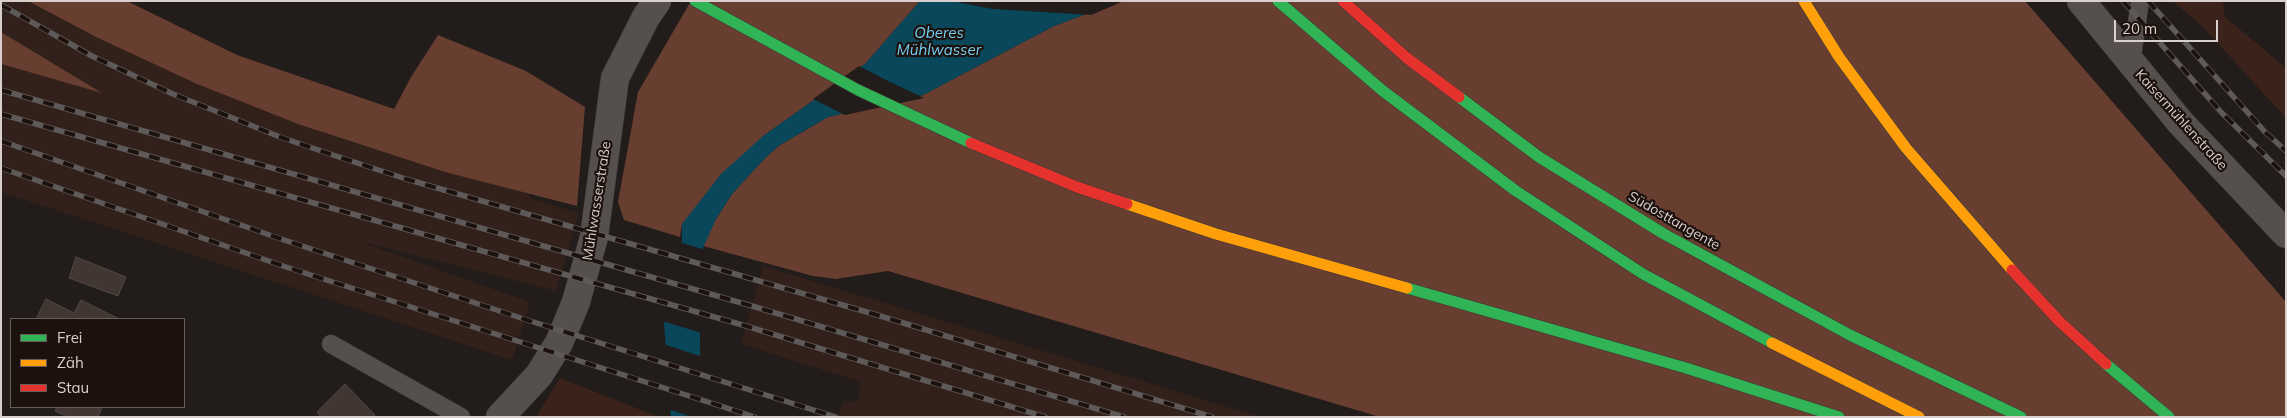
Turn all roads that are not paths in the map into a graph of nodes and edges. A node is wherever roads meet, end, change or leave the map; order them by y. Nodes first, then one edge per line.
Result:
1 (657, 1) edge
2 (696, 1) edge
3 (1278, 1) edge
4 (1343, 1) edge
5 (1804, 1) edge
6 (2081, 1) edge
7 (2140, 1) edge
8 (2131, 64) junction
9 (2286, 234) edge
10 (331, 344) dead end
11 (461, 417) edge
12 (500, 417) edge
13 (1839, 417) edge
14 (1919, 417) edge
15 (2021, 417) edge
16 (2168, 417) edge

1 - 12 street, Mühlwasserstraße
2 - 13 highway
3 - 14 highway
4 - 15 highway, Südosttangente
5 - 16 highway
6 - 8 street, Kaisermühlenstraße
7 - 8 lane
8 - 9 street, Kaisermühlenstraße
10 - 11 lane

